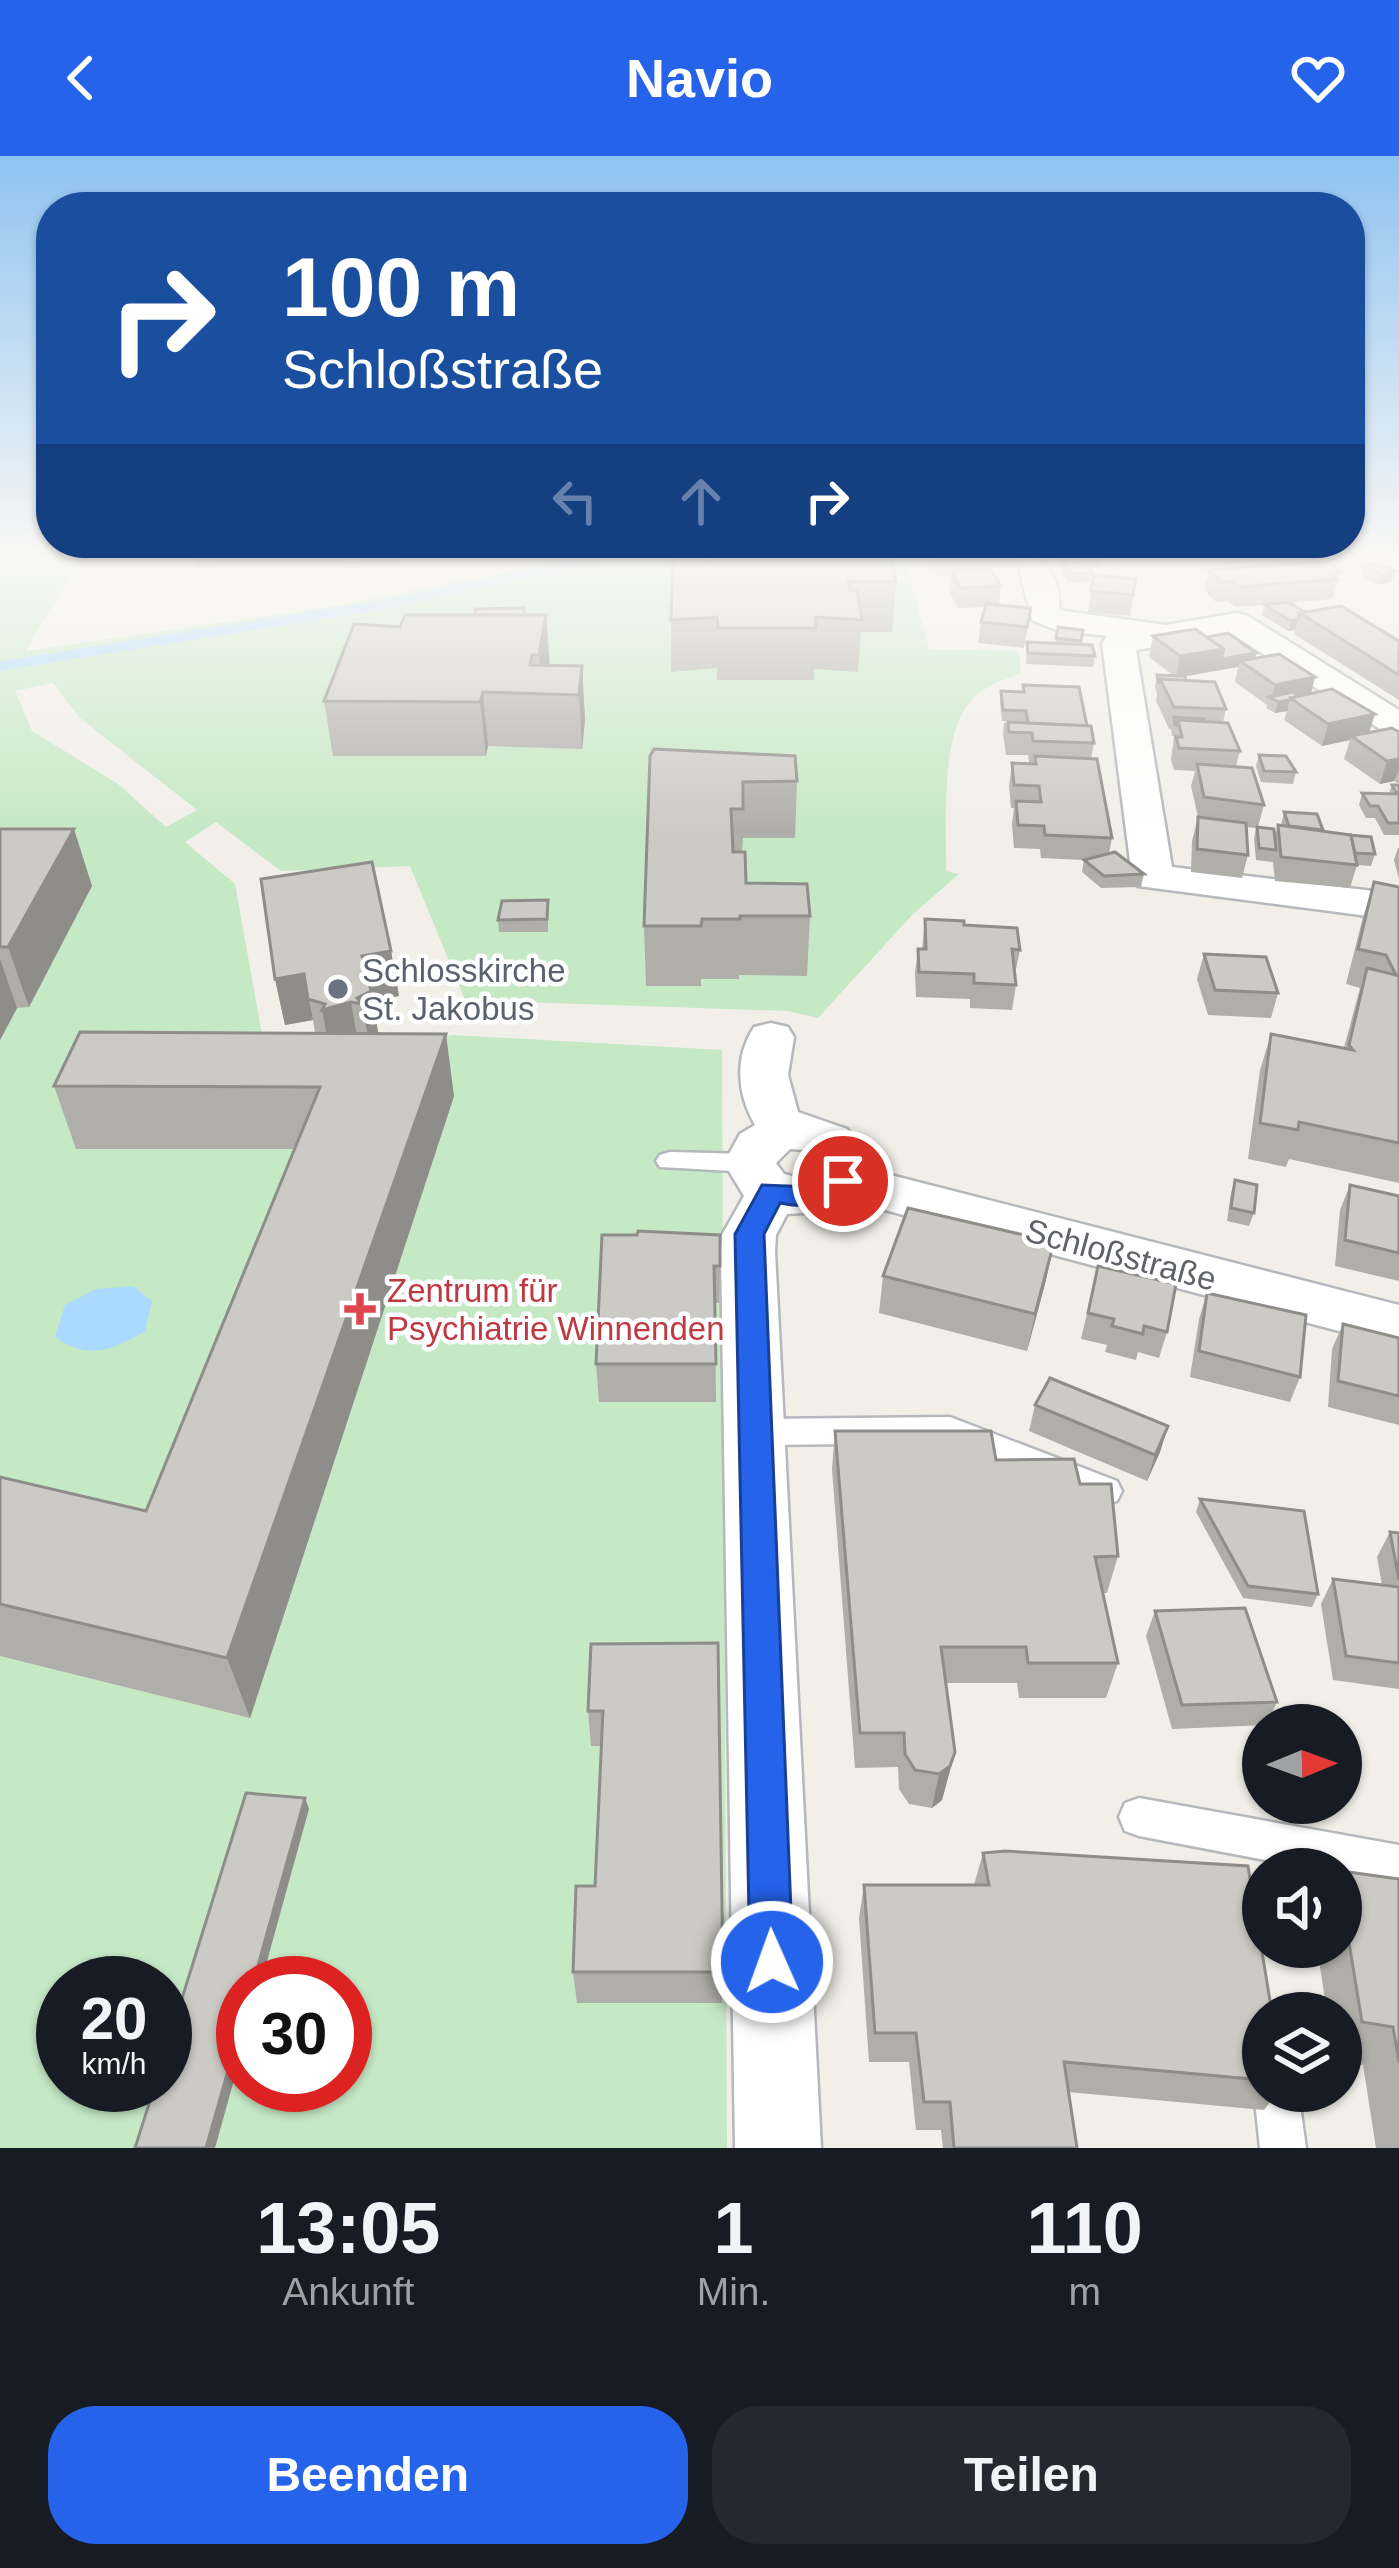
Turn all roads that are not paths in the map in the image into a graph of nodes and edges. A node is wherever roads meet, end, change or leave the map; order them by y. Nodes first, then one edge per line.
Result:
1 (1119, 647) edge
2 (1276, 647) edge
3 (1399, 725) edge
4 (1399, 908) edge
5 (771, 1037) dead end
6 (670, 1161) dead end
7 (769, 1162) junction
8 (1399, 1326) edge
9 (755, 1432) junction
10 (1105, 1491) edge
11 (1138, 1817) dead end
12 (1245, 1839) junction
13 (1246, 1848) edge
14 (1399, 1865) edge
15 (1278, 2112) edge
16 (778, 2148) edge
17 (1282, 2148) edge

1 - 4 street
2 - 3 street
5 - 7 street
6 - 7 lane
7 - 8 street, Schloßstraße
7 - 9 street
9 - 10 lane
9 - 16 street
11 - 12 lane
12 - 13 lane
12 - 14 lane
15 - 17 lane

